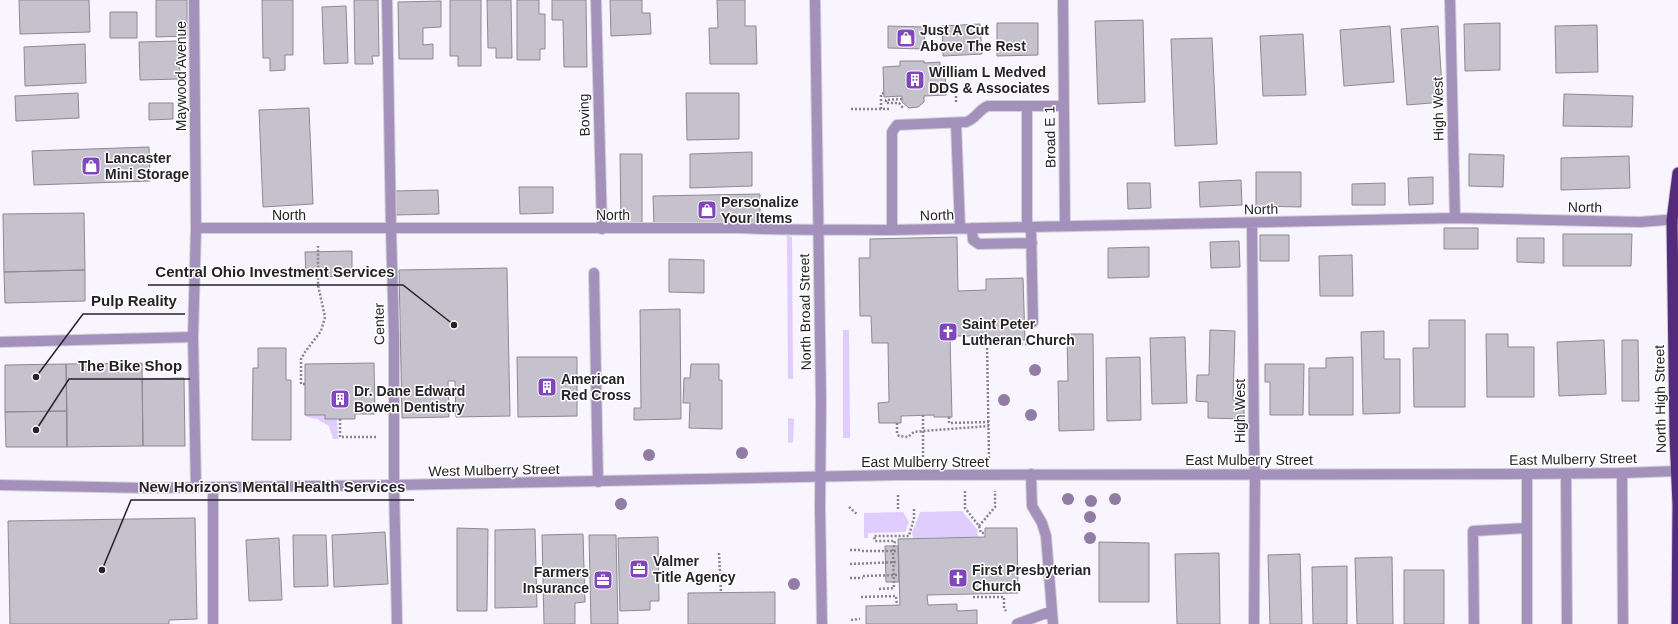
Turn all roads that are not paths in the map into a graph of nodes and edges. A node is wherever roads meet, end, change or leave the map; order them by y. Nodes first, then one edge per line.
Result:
1 (194, 0) edge
2 (387, 0) edge
3 (596, 0) edge
4 (815, 0) edge
5 (1064, 0) edge
6 (1450, 0) edge
7 (1026, 106) junction
8 (1064, 106) junction
9 (956, 123) junction
10 (1678, 173) edge
11 (1455, 218) junction
12 (1675, 220) edge
13 (1252, 223) junction
14 (1065, 226) junction
15 (1029, 227) junction
16 (196, 228) junction
17 (960, 228) junction
18 (972, 228) junction
19 (391, 229) junction
20 (818, 229) junction
21 (602, 230) junction
22 (892, 230) junction
23 (1032, 244) junction
24 (594, 273) dead end
25 (1033, 322) dead end
26 (194, 337) junction
27 (0, 342) edge
28 (1678, 471) edge
29 (1256, 473) junction
30 (1622, 473) junction
31 (1031, 474) junction
32 (1527, 474) junction
33 (1566, 474) junction
34 (820, 477) junction
35 (598, 482) junction
36 (0, 485) edge
37 (394, 485) junction
38 (196, 487) junction
39 (213, 487) junction
40 (1526, 528) junction
41 (1052, 611) junction
42 (213, 624) edge
43 (397, 624) edge
44 (822, 624) edge
45 (1017, 624) edge
46 (1053, 624) edge
47 (1254, 624) edge
48 (1474, 624) edge
49 (1527, 624) edge
50 (1567, 624) edge
51 (1623, 624) edge
52 (1677, 624) edge

1 - 16 street, Maywood Avenue
2 - 19 street, Center
3 - 21 street, Boving
4 - 20 street, North Broad Street
5 - 8 street, Broad E 1
6 - 11 street, High West
7 - 8 street
7 - 9 street
7 - 15 street
8 - 14 street, Broad E 1
9 - 17 street
9 - 22 street
10 - 12 highway, North High Street
11 - 12 street, North
11 - 13 street, North
12 - 28 highway, North High Street
13 - 14 street, North
13 - 29 street, High West
14 - 15 street, North
15 - 18 street, North
15 - 23 street
16 - 19 street, North
16 - 26 street, Maywood Avenue
17 - 18 street, North
17 - 22 street, North
18 - 23 street
19 - 21 street, North
19 - 37 street, Center
20 - 21 street, North
20 - 22 street, North
20 - 34 street, North Broad Street
23 - 25 street
24 - 35 street
26 - 27 street
26 - 38 street, Maywood Avenue
28 - 30 street, East Mulberry Street
28 - 52 highway, North High Street
29 - 31 street, East Mulberry Street
29 - 32 street, East Mulberry Street
29 - 47 street, High West
30 - 33 street, East Mulberry Street
30 - 51 street
31 - 34 street, East Mulberry Street
31 - 41 street
32 - 33 street, East Mulberry Street
32 - 40 street
33 - 50 street
34 - 35 street, West Mulberry Street
34 - 44 street, North Broad Street
35 - 37 street, West Mulberry Street
36 - 38 street, West Mulberry Street
37 - 39 street, West Mulberry Street
37 - 43 street, Center
38 - 39 street, West Mulberry Street
39 - 42 street
40 - 48 street
40 - 49 street
41 - 45 street
41 - 46 street

